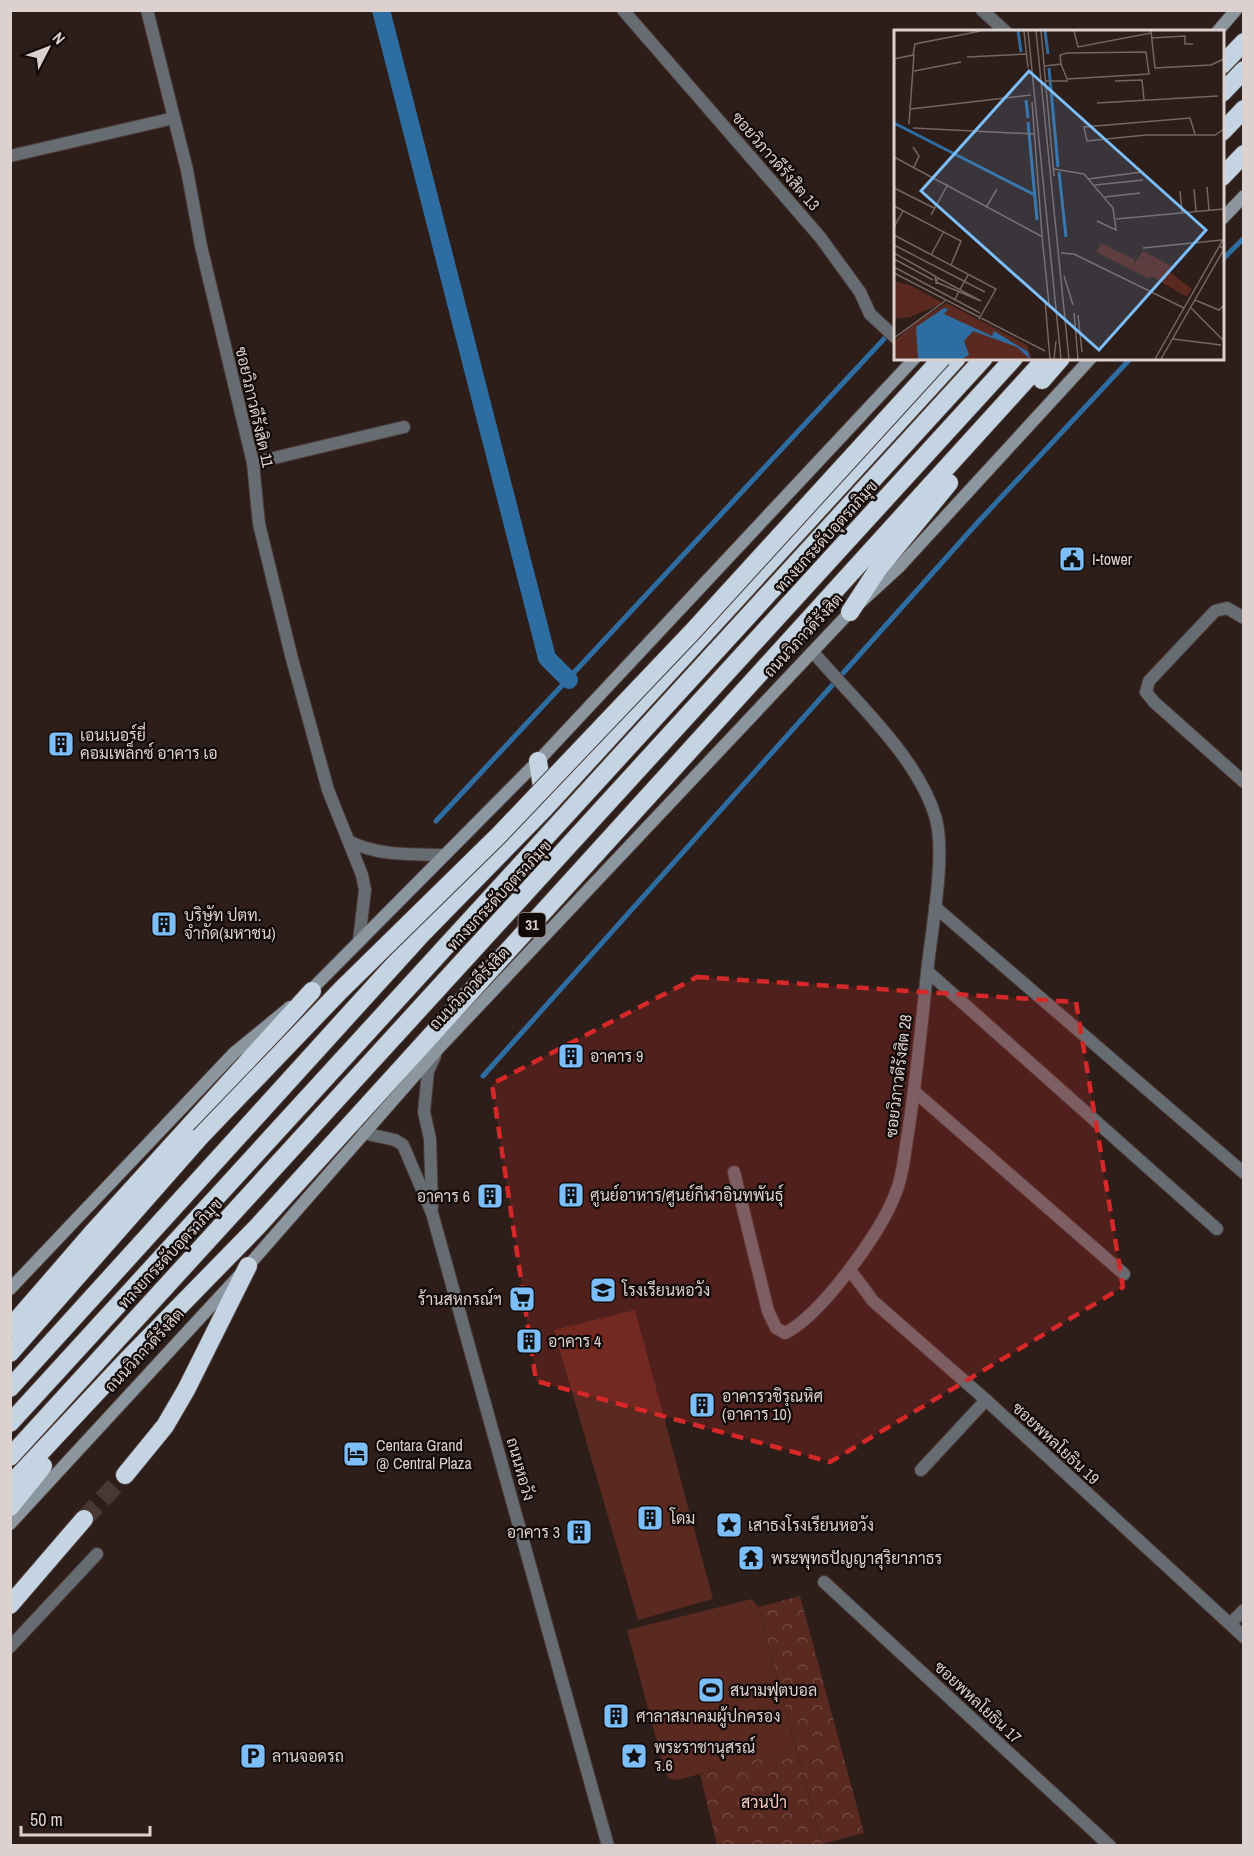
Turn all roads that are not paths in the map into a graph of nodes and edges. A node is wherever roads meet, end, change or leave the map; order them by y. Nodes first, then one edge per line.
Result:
1 (147, 10) edge
2 (623, 10) edge
3 (982, 10) edge
4 (1236, 10) edge
5 (1004, 30) edge
6 (1219, 30) edge
7 (1244, 42) edge
8 (1224, 63) edge
9 (1244, 63) edge
10 (1244, 70) edge
11 (1224, 79) edge
12 (1224, 91) edge
13 (1244, 109) edge
14 (174, 118) junction
15 (1224, 130) edge
16 (1244, 140) edge
17 (1244, 154) edge
18 (10, 156) edge
19 (1224, 162) edge
20 (1224, 175) edge
21 (1244, 196) edge
22 (1224, 217) edge
23 (894, 336) edge
24 (913, 360) edge
25 (940, 360) edge
26 (955, 360) edge
27 (982, 360) edge
28 (1012, 360) edge
29 (1044, 360) edge
30 (1059, 360) edge
31 (1089, 360) edge
32 (404, 427) dead end
33 (253, 463) junction
34 (850, 612) junction
35 (1244, 618) edge
36 (813, 652) junction
37 (538, 761) junction
38 (1244, 782) edge
39 (545, 808) junction
40 (350, 842) junction
41 (443, 855) junction
42 (936, 906) junction
43 (359, 941) junction
44 (927, 971) junction
45 (312, 991) junction
46 (438, 1049) junction
47 (915, 1092) junction
48 (363, 1133) junction
49 (734, 1172) dead end
50 (1244, 1173) edge
51 (432, 1213) junction
52 (1217, 1229) dead end
53 (248, 1266) junction
54 (850, 1270) junction
55 (1124, 1274) dead end
56 (10, 1289) edge
57 (10, 1328) edge
58 (10, 1353) edge
59 (126, 1361) junction
60 (10, 1388) edge
61 (986, 1400) junction
62 (10, 1423) edge
63 (10, 1456) edge
64 (921, 1470) dead end
65 (125, 1475) tunnel mouth
66 (10, 1485) edge
67 (10, 1507) edge
68 (84, 1519) tunnel mouth
69 (10, 1524) edge
70 (97, 1554) dead end
71 (824, 1582) dead end
72 (10, 1605) edge
73 (1244, 1610) edge
74 (1230, 1624) junction
75 (1244, 1637) edge
76 (10, 1647) edge
77 (608, 1845) edge
78 (1110, 1845) edge

1 - 14 street, ซอยวิภาวดีรังสิต 11
2 - 23 street, ซอยวิภาวดีรังสิต 13
3 - 5 street
4 - 6 main road
7 - 8 highway
9 - 11 highway
10 - 12 highway
13 - 15 highway
14 - 18 street
14 - 33 street, ซอยวิภาวดีรังสิต 11
16 - 19 highway
17 - 20 highway
21 - 22 main road
24 - 37 main road
25 - 58 highway, bridge
26 - 39 highway
27 - 62 highway, ทางยกระดับอุตราภิมุข
28 - 63 highway, ทางยกระดับอุตราภิมุข / 31
29 - 59 highway, ถนนวิภาวดีรังสิต / 31
30 - 34 highway
31 - 34 main road, ถนนวิภาวดีรังสิต / 31
32 - 33 street
33 - 40 street, ซอยวิภาวดีรังสิต 11
34 - 36 main road, ถนนวิภาวดีรังสิต / 31
35 - 38 street
36 - 42 street, ซอยวิภาวดีรังสิต 28
36 - 46 main road, ถนนวิภาวดีรังสิต / 31
37 - 39 highway
37 - 41 main road
39 - 60 highway
40 - 41 street
40 - 43 street, ซอยวิภาวดีรังสิต 11
41 - 43 main road
42 - 44 street, ซอยวิภาวดีรังสิต 28
42 - 50 street
43 - 45 main road
44 - 47 street, ซอยวิภาวดีรังสิต 28
44 - 52 street
45 - 56 main road
45 - 57 highway
46 - 48 main road, ถนนวิภาวดีรังสิต / 31
46 - 51 street
47 - 54 street, ซอยวิภาวดีรังสิต 28
47 - 55 street
48 - 51 street, ถนนหอวัง
48 - 53 main road, ถนนวิภาวดีรังสิต / 31
49 - 54 street, ซอยวิภาวดีรังสิต 28
51 - 77 street, ถนนหอวัง
53 - 65 highway
53 - 69 main road, ถนนวิภาวดีรังสิต / 31
54 - 61 street, ซอยพหลโยธิน 19
59 - 66 highway, ถนนวิภาวดีรังสิต / 31
59 - 67 highway
61 - 64 street
61 - 74 street, ซอยพหลโยธิน 19
68 - 72 highway
70 - 76 street
71 - 78 street, ซอยพหลโยธิน 17
73 - 74 street
74 - 75 street, ซอยพหลโยธิน 19

